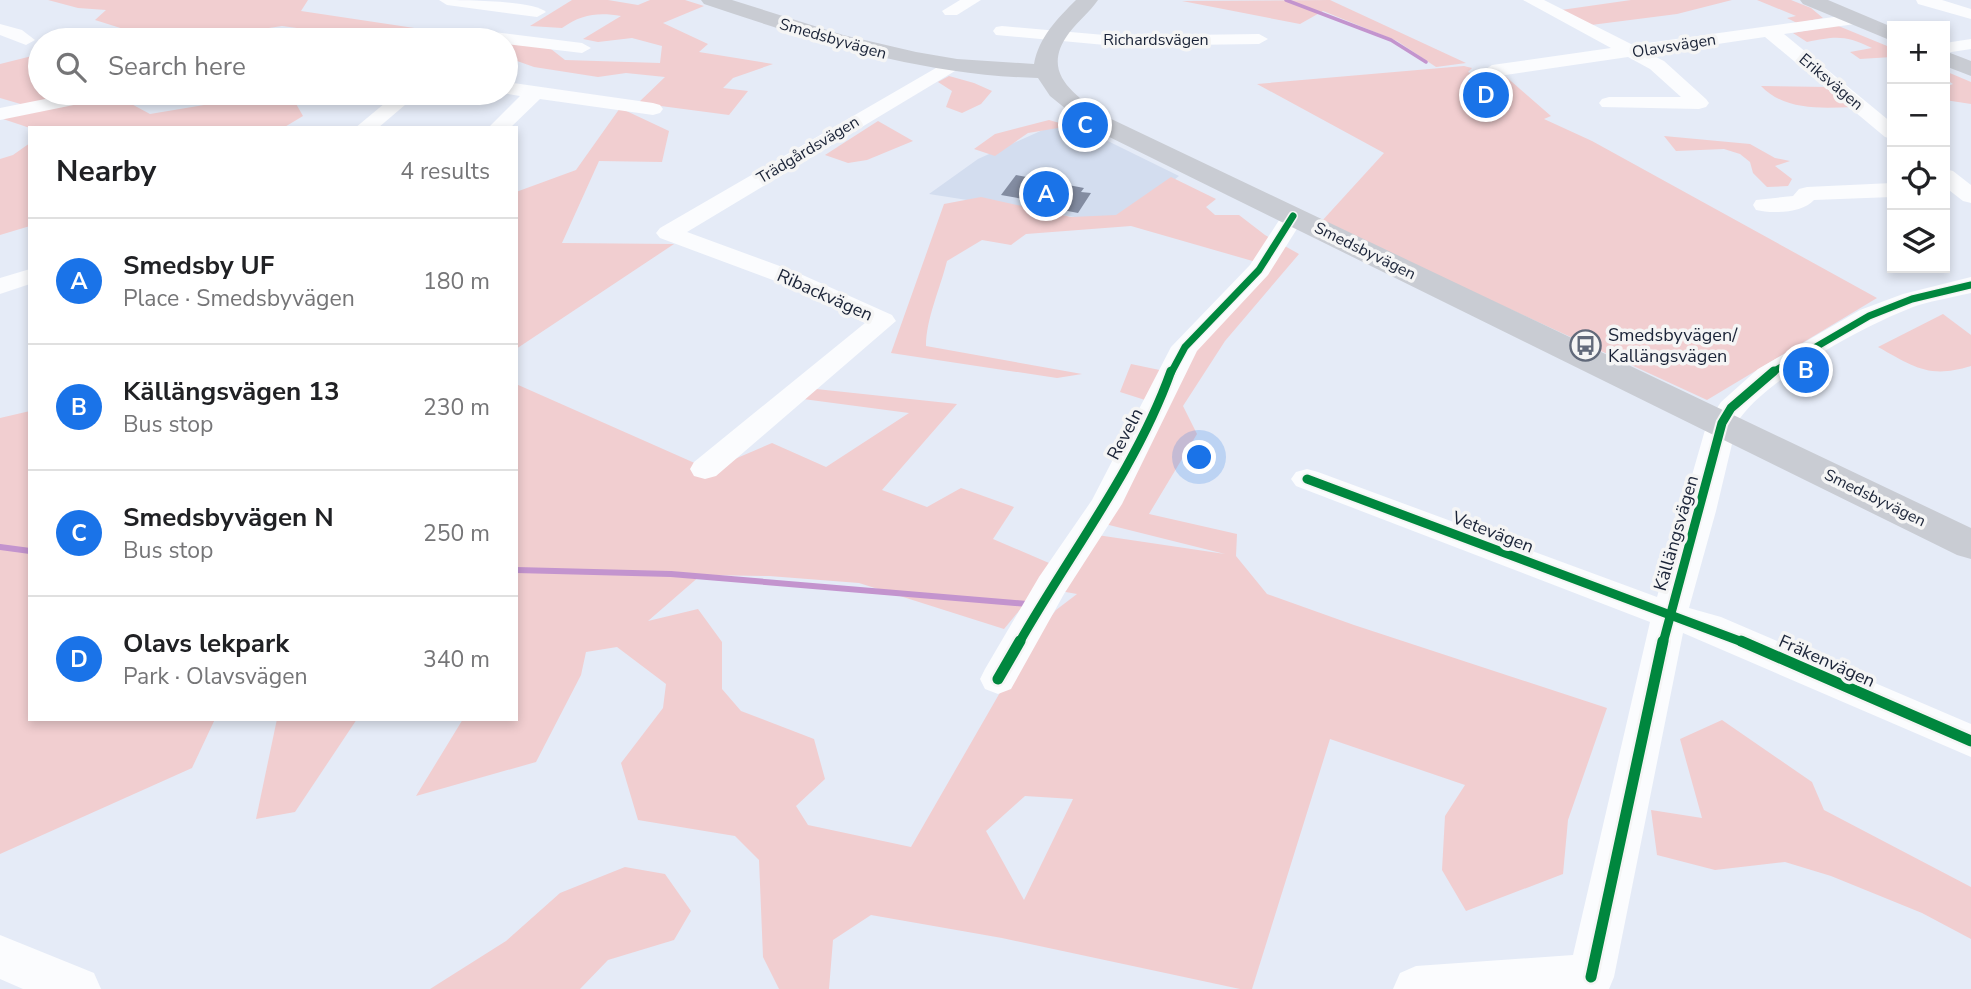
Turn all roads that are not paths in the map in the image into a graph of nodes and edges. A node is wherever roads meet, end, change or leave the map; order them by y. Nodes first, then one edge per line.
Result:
1 (447, 0) edge
2 (556, 0) edge
3 (973, 0) edge
4 (1088, 0) edge
5 (1531, 0) edge
6 (1810, 0) edge
7 (1924, 0) edge
8 (716, 1) edge
9 (951, 10) dead end
10 (537, 12) junction
11 (1971, 14) edge
12 (1855, 19) junction
13 (509, 28) edge
14 (0, 29) edge
15 (1002, 31) dead end
16 (1887, 31) edge
17 (1770, 32) junction
18 (1052, 37) junction
19 (1259, 39) dead end
20 (26, 40) dead end
21 (518, 41) edge
22 (1971, 44) edge
23 (582, 48) dead end
24 (1950, 48) edge
25 (1950, 51) edge
26 (1632, 52) junction
27 (1950, 60) edge
28 (1971, 60) edge
29 (948, 67) junction
30 (1971, 69) edge
31 (1046, 71) junction
32 (1492, 71) dead end
33 (518, 90) edge
34 (536, 92) junction
35 (1853, 101) junction
36 (1879, 102) dead end
37 (1609, 103) dead end
38 (44, 105) edge
39 (394, 105) edge
40 (653, 109) dead end
41 (0, 114) edge
42 (368, 126) edge
43 (500, 126) edge
44 (1887, 129) edge
45 (1887, 190) edge
46 (1763, 205) dead end
47 (1293, 216) junction
48 (668, 233) joint
49 (28, 277) edge
50 (1971, 285) edge
51 (0, 286) edge
52 (1722, 423) junction
53 (705, 469) dead end
54 (1307, 479) dead end
55 (1971, 545) edge
56 (1669, 615) junction
57 (998, 679) dead end
58 (1971, 741) edge
59 (0, 957) edge
60 (1594, 983) edge
61 (78, 989) edge
62 (1416, 989) edge

1 - 10 street
2 - 10 street
3 - 9 street
4 - 18 main road
5 - 26 street
6 - 12 main road
7 - 11 street
8 - 29 main road, Smedsbyvägen
10 - 13 street
12 - 16 main road
12 - 17 street, Olavsvägen
14 - 20 street
15 - 18 street, Richardsvägen
17 - 26 street, Olavsvägen
17 - 35 street, Eriksvägen
18 - 19 street, Richardsvägen
18 - 31 main road
21 - 23 street
22 - 24 street
25 - 28 main road
26 - 32 street, Olavsvägen
26 - 37 street
27 - 30 main road
29 - 31 main road, Smedsbyvägen
29 - 48 street, Trädgårdsvägen
31 - 47 main road, Smedsbyvägen
33 - 34 street
34 - 40 street
34 - 43 street
35 - 36 street
35 - 44 street, Eriksvägen
38 - 41 street
39 - 42 street
45 - 46 street
47 - 52 main road, Smedsbyvägen
47 - 57 street, Reveln
48 - 53 street, Ribackvägen
49 - 51 street
50 - 52 street, Källängsvägen
52 - 55 main road, Smedsbyvägen
52 - 56 street, Källängsvägen
54 - 56 street, Vetevägen
56 - 58 street, Fräkenvägen
56 - 60 street, Källängsvägen
59 - 61 street
60 - 62 street

